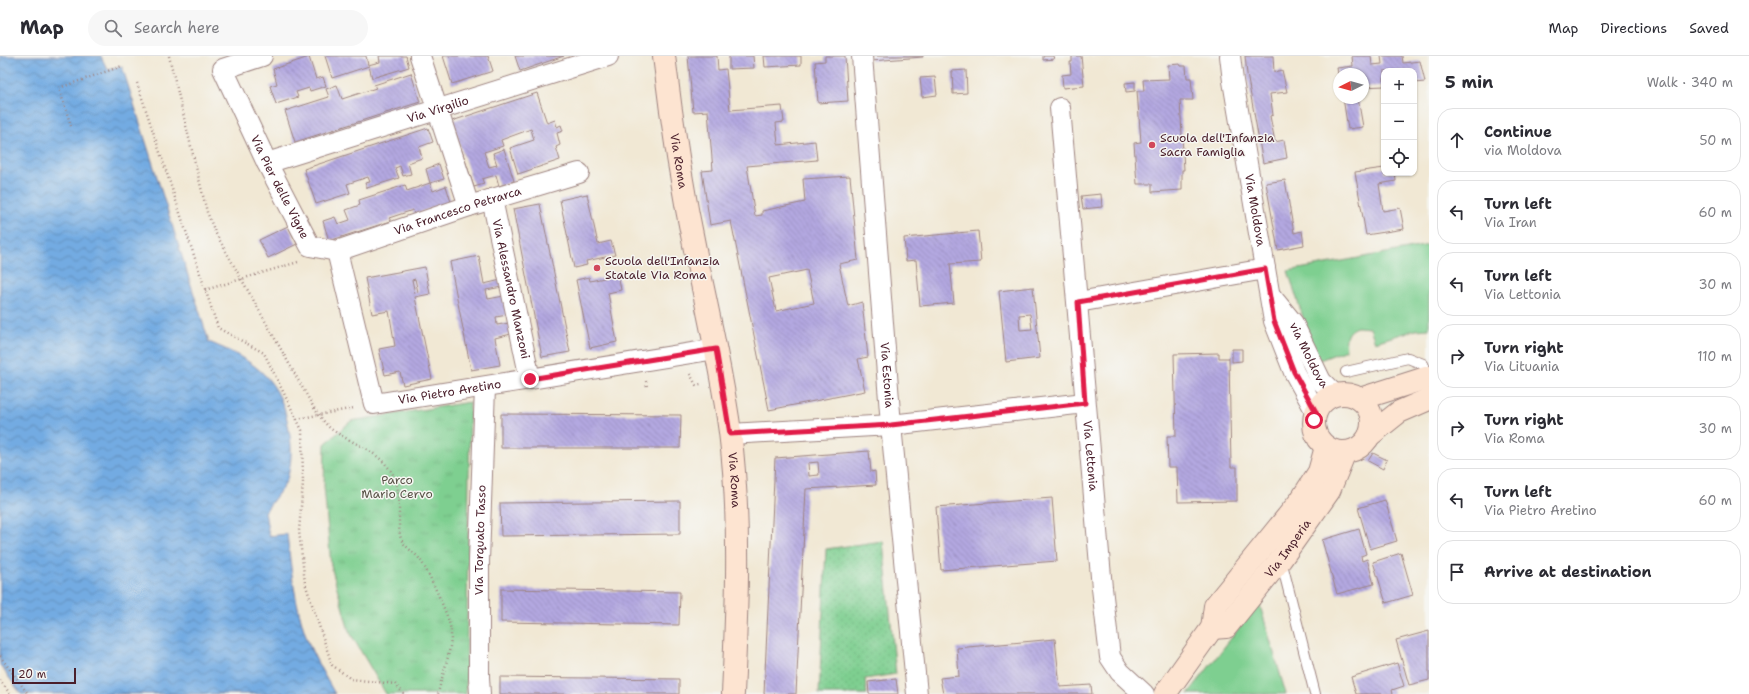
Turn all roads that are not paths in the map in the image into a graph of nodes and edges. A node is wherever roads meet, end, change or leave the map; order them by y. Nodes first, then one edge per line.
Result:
1 (262, 56) edge
2 (420, 56) edge
3 (608, 56) edge
4 (664, 56) edge
5 (862, 56) edge
6 (1230, 56) edge
7 (1060, 108) dead end
8 (436, 109) junction
9 (267, 163) junction
10 (579, 173) dead end
11 (492, 199) junction
12 (469, 206) junction
13 (337, 251) junction
14 (1265, 269) junction
15 (1270, 295) junction
16 (1078, 302) junction
17 (716, 349) junction
18 (1346, 372) dead end
19 (1429, 377) edge
20 (530, 379) junction
21 (485, 387) junction
22 (1335, 395) junction
23 (1360, 399) junction
24 (1429, 399) edge
25 (1085, 403) junction
26 (1316, 412) junction
27 (891, 425) junction
28 (730, 434) junction
29 (1369, 436) junction
30 (1336, 450) junction
31 (1281, 559) junction
32 (1212, 628) junction
33 (480, 694) edge
34 (733, 694) edge
35 (918, 694) edge
36 (1144, 694) edge
37 (1165, 694) edge
38 (1315, 694) edge

1 - 9 street, Via Pier delle Vigne
2 - 8 street
3 - 8 street, Via Virgilio
4 - 17 street, Via Roma
5 - 27 street, Via Estonia
6 - 14 street, Via Moldova
7 - 16 street, Via Lettonia
8 - 9 street, Via Virgilio
8 - 12 street
9 - 13 street, Via Pier delle Vigne
10 - 11 street, Via Francesco Petrarca
11 - 12 street, Via Francesco Petrarca
11 - 20 street, Via Alessandro Manzoni
12 - 13 street, Via Francesco Petrarca
13 - 21 street, Via Pietro Aretino
14 - 15 street, via Moldova
14 - 16 street
15 - 22 street, via Moldova
15 - 26 street, via Moldova
16 - 25 street, Via Lettonia
17 - 20 street, Via Pietro Aretino
17 - 28 street, Via Roma
18 - 19 lane
19 - 23 street
20 - 21 street, Via Pietro Aretino
21 - 33 street, Via Torquato Tasso
22 - 23 street
22 - 26 street
23 - 29 street
24 - 29 street
25 - 27 street
25 - 36 street, Via Lettonia
26 - 30 street
27 - 28 street
27 - 35 street, Via Estonia
28 - 34 street, Via Roma
29 - 30 street
30 - 31 street, Via Imperia
30 - 32 street, Via Imperia
31 - 32 street, Via Imperia
31 - 38 lane
32 - 37 street, Via Imperia

